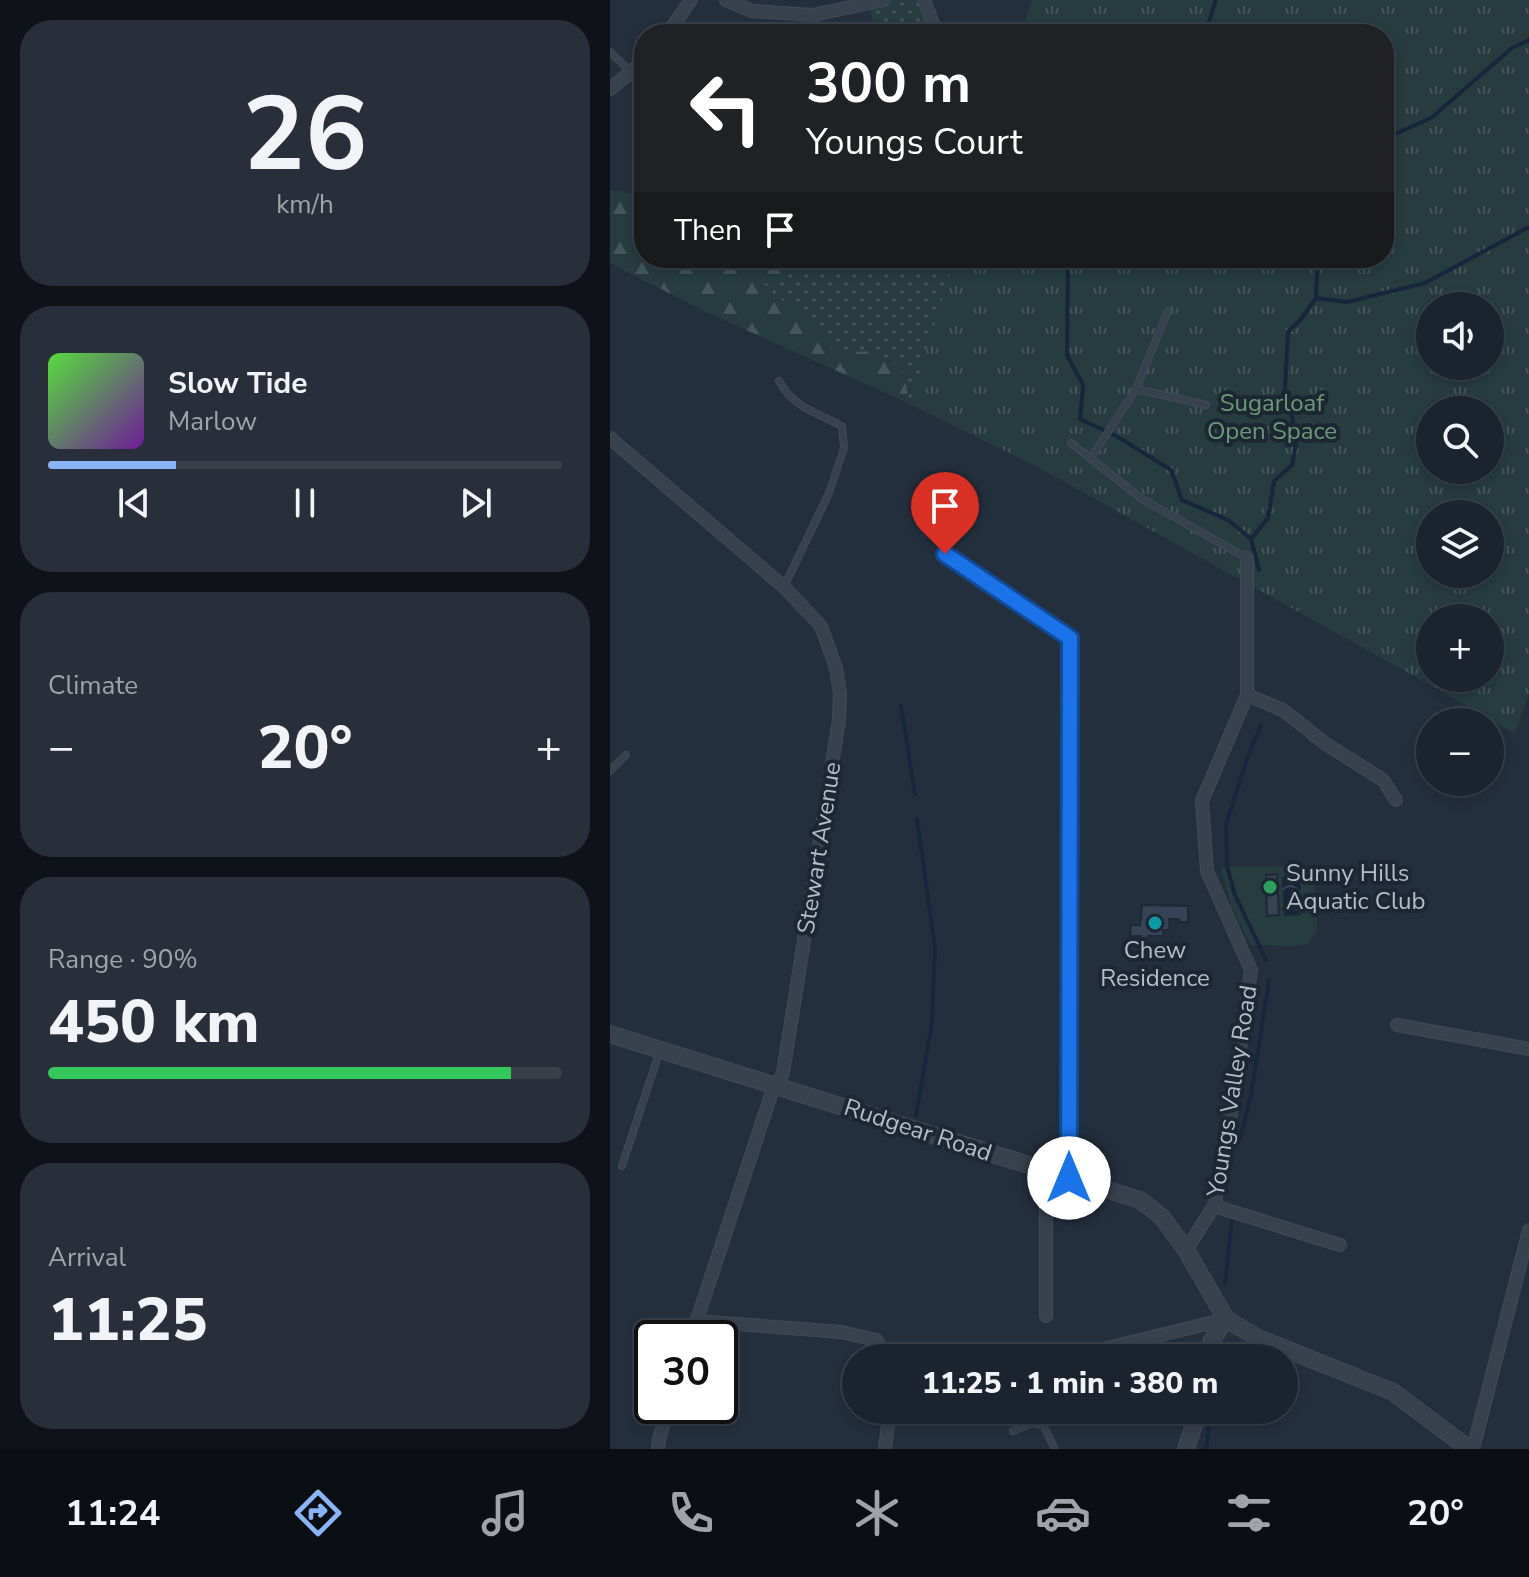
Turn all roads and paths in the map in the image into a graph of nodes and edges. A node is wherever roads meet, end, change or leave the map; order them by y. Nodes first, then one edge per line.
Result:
1 (691, 0) edge
2 (726, 0) edge
3 (884, 0) edge
4 (924, 0) edge
5 (813, 15) junction
6 (674, 24) edge
7 (813, 24) edge
8 (933, 24) edge
9 (610, 52) edge
10 (634, 69) edge
11 (631, 72) junction
12 (610, 89) edge
13 (1168, 311) dead end
14 (779, 381) dead end
15 (1136, 389) junction
16 (1206, 405) dead end
17 (610, 438) edge
18 (1071, 443) dead end
19 (1091, 458) junction
20 (945, 554) dead end
21 (1247, 558) joint
22 (784, 587) junction
23 (1247, 695) junction
24 (626, 755) dead end
25 (610, 771) edge
26 (1396, 800) dead end
27 (1397, 1025) dead end
28 (610, 1034) edge
29 (1529, 1049) edge
30 (660, 1050) junction
31 (776, 1085) junction
32 (622, 1166) dead end
33 (1046, 1171) junction
34 (1069, 1178) junction
35 (1214, 1206) junction
36 (1529, 1230) edge
37 (1340, 1245) dead end
38 (1186, 1250) junction
39 (1046, 1316) dead end
40 (1226, 1319) junction
41 (697, 1320) edge
42 (738, 1324) edge
43 (879, 1344) edge
44 (1124, 1344) edge
45 (1210, 1344) edge
46 (664, 1424) edge
47 (888, 1424) edge
48 (1194, 1424) edge
49 (1013, 1431) dead end
50 (658, 1449) edge
51 (885, 1449) edge
52 (1055, 1449) edge
53 (1186, 1449) edge
54 (1471, 1449) edge

1 - 6 street
2 - 5 street
3 - 5 street
4 - 8 street
5 - 7 street
9 - 11 lane
10 - 11 street
11 - 12 street
13 - 15 lane
14 - 22 lane
15 - 16 lane
15 - 19 lane
17 - 22 street, Stewart Avenue
18 - 19 lane
19 - 21 lane
20 - 34 street
21 - 23 street, Youngs Valley Road
22 - 31 street, Stewart Avenue
23 - 26 street
23 - 35 street, Youngs Valley Road
24 - 25 lane
27 - 29 street
28 - 30 street, Rudgear Road
30 - 31 street, Rudgear Road
30 - 32 lane
31 - 33 street, Rudgear Road
31 - 41 street, Stewart Avenue
33 - 34 street, Rudgear Road
33 - 39 street
34 - 38 street, Rudgear Road
35 - 37 street
35 - 38 street, Youngs Valley Road
36 - 54 street
38 - 40 street, Rudgear Road
40 - 44 street
40 - 45 street
40 - 54 street, Rudgear Road
42 - 43 street
46 - 50 street
47 - 51 street
48 - 53 street
49 - 52 lane

